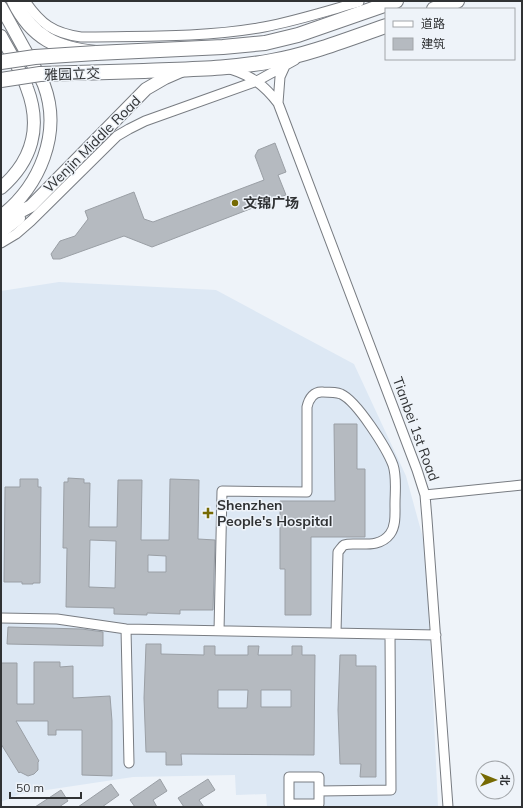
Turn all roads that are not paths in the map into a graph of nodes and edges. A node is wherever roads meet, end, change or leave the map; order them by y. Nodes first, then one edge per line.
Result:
1 (14, 1) edge
2 (25, 1) edge
3 (396, 1) edge
4 (457, 1) edge
5 (361, 5) edge
6 (1, 7) edge
7 (437, 8) edge
8 (385, 26) edge
9 (1, 36) edge
10 (96, 54) junction
11 (306, 54) junction
12 (1, 62) edge
13 (284, 66) junction
14 (225, 67) junction
15 (186, 69) junction
16 (1, 80) edge
17 (257, 81) junction
18 (278, 103) junction
19 (1, 188) edge
20 (16, 202) junction
21 (31, 206) junction
22 (1, 210) edge
23 (1, 216) edge
24 (1, 222) edge
25 (1, 232) edge
26 (1, 243) edge
27 (522, 485) edge
28 (425, 495) junction
29 (1, 618) edge
30 (126, 630) junction
31 (219, 631) junction
32 (336, 633) junction
33 (390, 634) junction
34 (436, 635) junction
35 (129, 763) dead end
36 (319, 791) junction
37 (302, 806) edge
38 (312, 806) edge
39 (448, 807) edge

1 - 10 highway, bridge
2 - 5 street
3 - 5 highway
4 - 7 highway
5 - 10 highway
6 - 20 main road
8 - 11 highway, 雅园立交
9 - 19 main road
10 - 12 highway, bridge
11 - 13 street
11 - 14 highway, 雅园立交
13 - 17 street
13 - 18 street, Tianbei 1st Road
14 - 15 highway, 雅园立交
14 - 17 street, Tianbei 1st Road
15 - 16 highway, 雅园立交, bridge
15 - 21 main road, Wenjin Middle Road
17 - 18 street, Tianbei 1st Road
17 - 26 street
18 - 28 street, Tianbei 1st Road
20 - 22 main road
20 - 23 main road
21 - 24 main road, Wenjin Middle Road
21 - 25 main road
27 - 28 street
28 - 34 street, Tianbei 1st Road
29 - 30 street
30 - 31 street
30 - 35 street
31 - 32 street
31 - 32 street
32 - 33 street
33 - 34 street
33 - 36 street
34 - 39 street, Tianbei 1st Road
36 - 37 street
36 - 38 street
37 - 38 street

